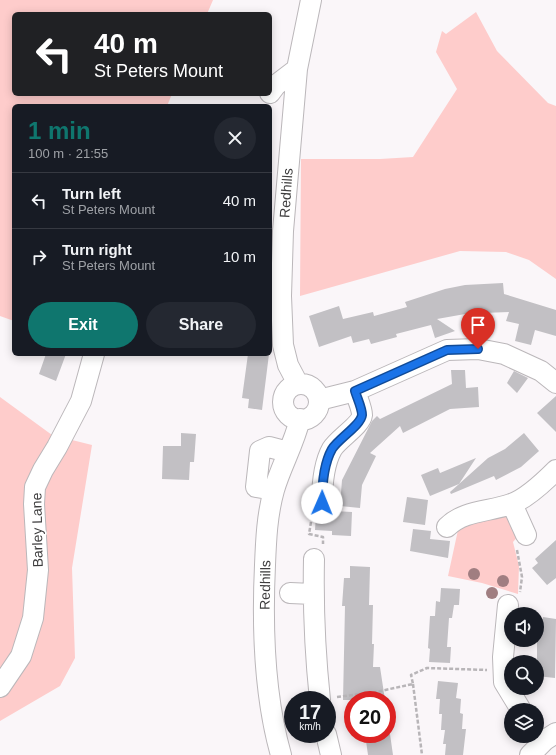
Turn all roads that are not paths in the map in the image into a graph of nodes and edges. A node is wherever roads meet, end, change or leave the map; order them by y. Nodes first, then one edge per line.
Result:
1 (311, 0) edge
2 (297, 69) junction
3 (272, 90) edge
4 (267, 96) edge
5 (261, 104) edge
6 (93, 356) edge
7 (556, 383) edge
8 (298, 384) junction
9 (355, 391) junction
10 (319, 400) junction
11 (300, 419) junction
12 (288, 452) junction
13 (556, 470) edge
14 (274, 490) junction
15 (322, 503) dead end
16 (512, 504) junction
17 (447, 527) dead end
18 (526, 535) road end
19 (314, 559) dead end
20 (290, 593) dead end
21 (313, 594) junction
22 (514, 599) road end
23 (0, 687) edge
24 (319, 691) edge
25 (517, 703) edge
26 (546, 735) edge
27 (328, 743) edge
28 (281, 755) edge
29 (331, 755) edge
30 (530, 755) edge

1 - 2 street, Redhills
2 - 3 street
2 - 8 street, Redhills
4 - 5 street
6 - 23 street, Barley Lane
7 - 9 street
8 - 10 street
8 - 11 street
9 - 10 street
9 - 15 street
10 - 11 street
11 - 12 street, Redhills
12 - 14 street, Redhills
12 - 14 street
13 - 16 street
14 - 28 street, Redhills
16 - 17 street
16 - 18 street
19 - 21 street
20 - 21 street
21 - 24 street
22 - 25 street
26 - 30 street
27 - 29 street

